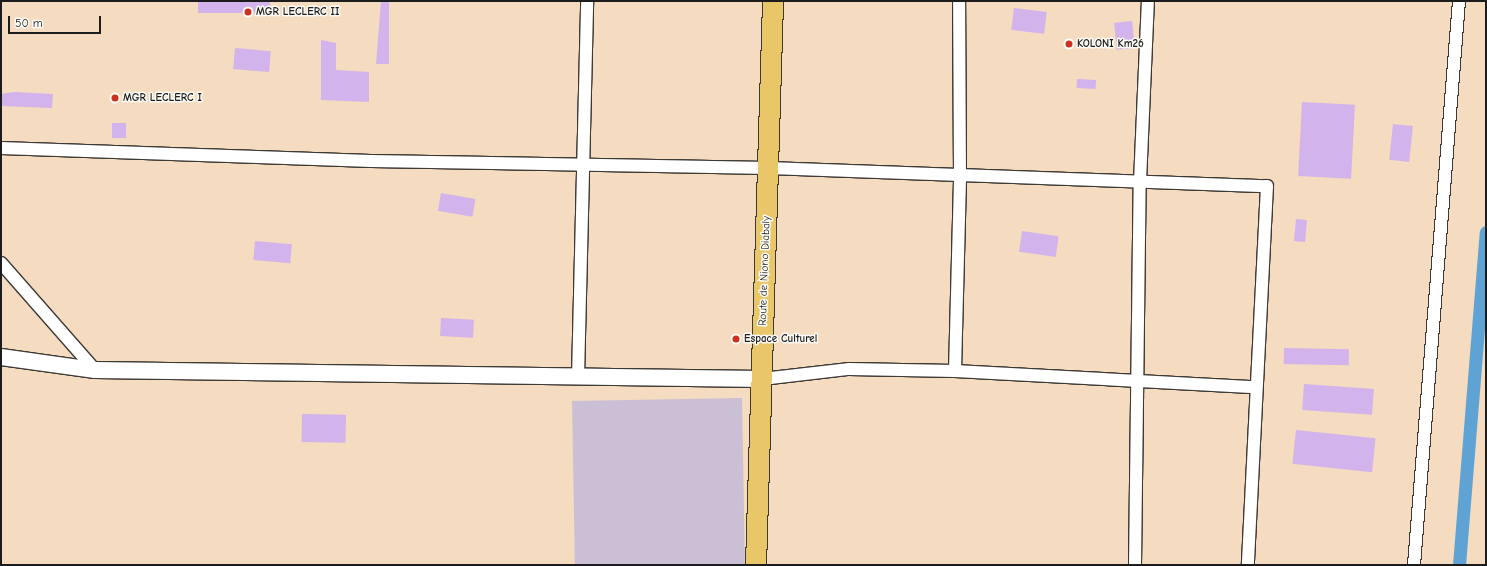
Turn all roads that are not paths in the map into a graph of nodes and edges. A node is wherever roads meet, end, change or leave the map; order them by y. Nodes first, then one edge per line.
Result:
1 (587, 1) edge
2 (773, 1) edge
3 (959, 1) edge
4 (1148, 1) edge
5 (1459, 1) edge
6 (1, 148) edge
7 (581, 165) junction
8 (768, 168) junction
9 (960, 175) junction
10 (1140, 182) junction
11 (1, 263) edge
12 (1, 357) edge
13 (95, 370) junction
14 (955, 371) junction
15 (578, 377) junction
16 (762, 379) junction
17 (1138, 381) junction
18 (1256, 387) junction
19 (756, 565) edge
20 (1135, 565) edge
21 (1248, 565) edge
22 (1414, 565) edge

1 - 7 street
2 - 8 main road, Route de Niono Diabaly
3 - 9 street
4 - 10 street
5 - 22 street
6 - 7 street
7 - 8 street
7 - 15 street
8 - 9 street
8 - 16 main road, Route de Niono Diabaly
9 - 10 street
9 - 14 street
10 - 17 street
10 - 18 street
11 - 13 street
12 - 13 street
13 - 15 street
14 - 16 street
14 - 17 street
15 - 16 street
16 - 19 main road, Route de Niono Diabaly
17 - 18 street
17 - 20 street
18 - 21 street

